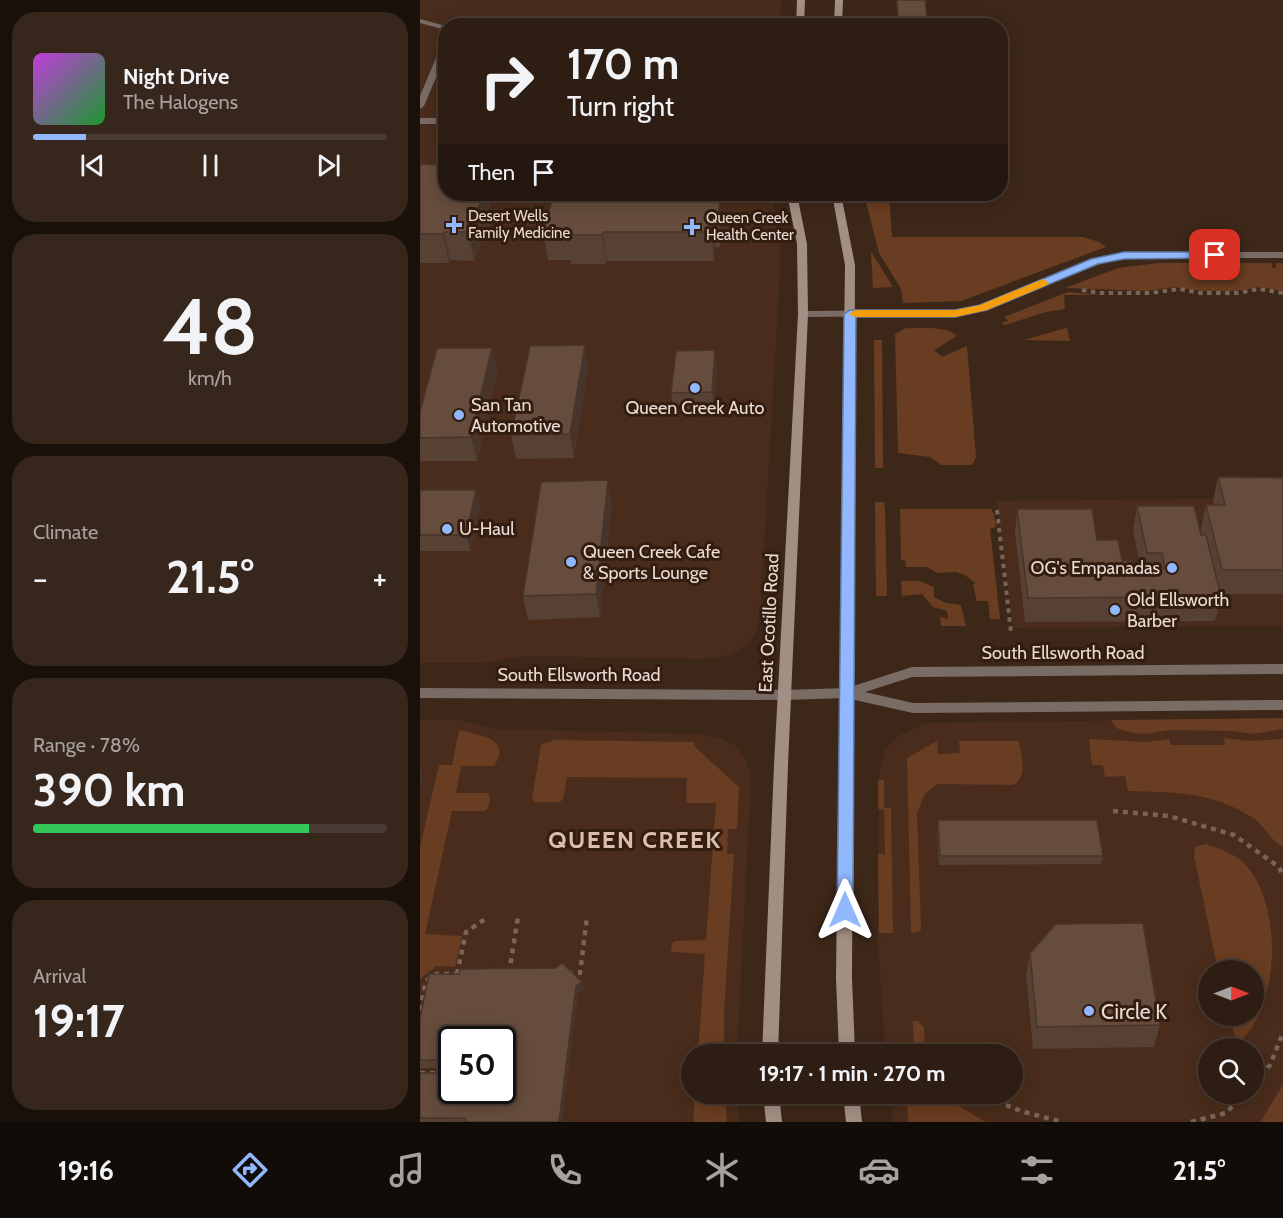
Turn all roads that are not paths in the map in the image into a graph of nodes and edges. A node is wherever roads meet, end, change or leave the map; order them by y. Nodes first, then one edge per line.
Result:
1 (801, 0) edge
2 (839, 0) edge
3 (800, 18) edge
4 (838, 18) edge
5 (420, 21) edge
6 (438, 25) edge
7 (438, 62) edge
8 (420, 106) edge
9 (420, 121) edge
10 (438, 121) edge
11 (793, 201) edge
12 (837, 201) edge
13 (1283, 255) edge
14 (803, 314) junction
15 (850, 314) junction
16 (1283, 669) edge
17 (420, 693) edge
18 (846, 693) junction
19 (785, 695) junction
20 (1283, 705) edge
21 (770, 1044) edge
22 (847, 1044) edge
23 (772, 1104) edge
24 (852, 1104) edge
25 (774, 1122) edge
26 (854, 1122) edge

1 - 3 main road
2 - 4 main road
5 - 6 street
7 - 8 street
9 - 10 street
11 - 14 main road, East Ocotillo Road
12 - 15 main road
13 - 15 street
14 - 15 street
14 - 19 main road, East Ocotillo Road
15 - 18 main road
16 - 18 street, South Ellsworth Road
17 - 19 street, South Ellsworth Road
18 - 19 street, South Ellsworth Road
18 - 20 street, South Ellsworth Road
18 - 22 main road
19 - 21 main road, East Ocotillo Road
23 - 25 main road
24 - 26 main road

